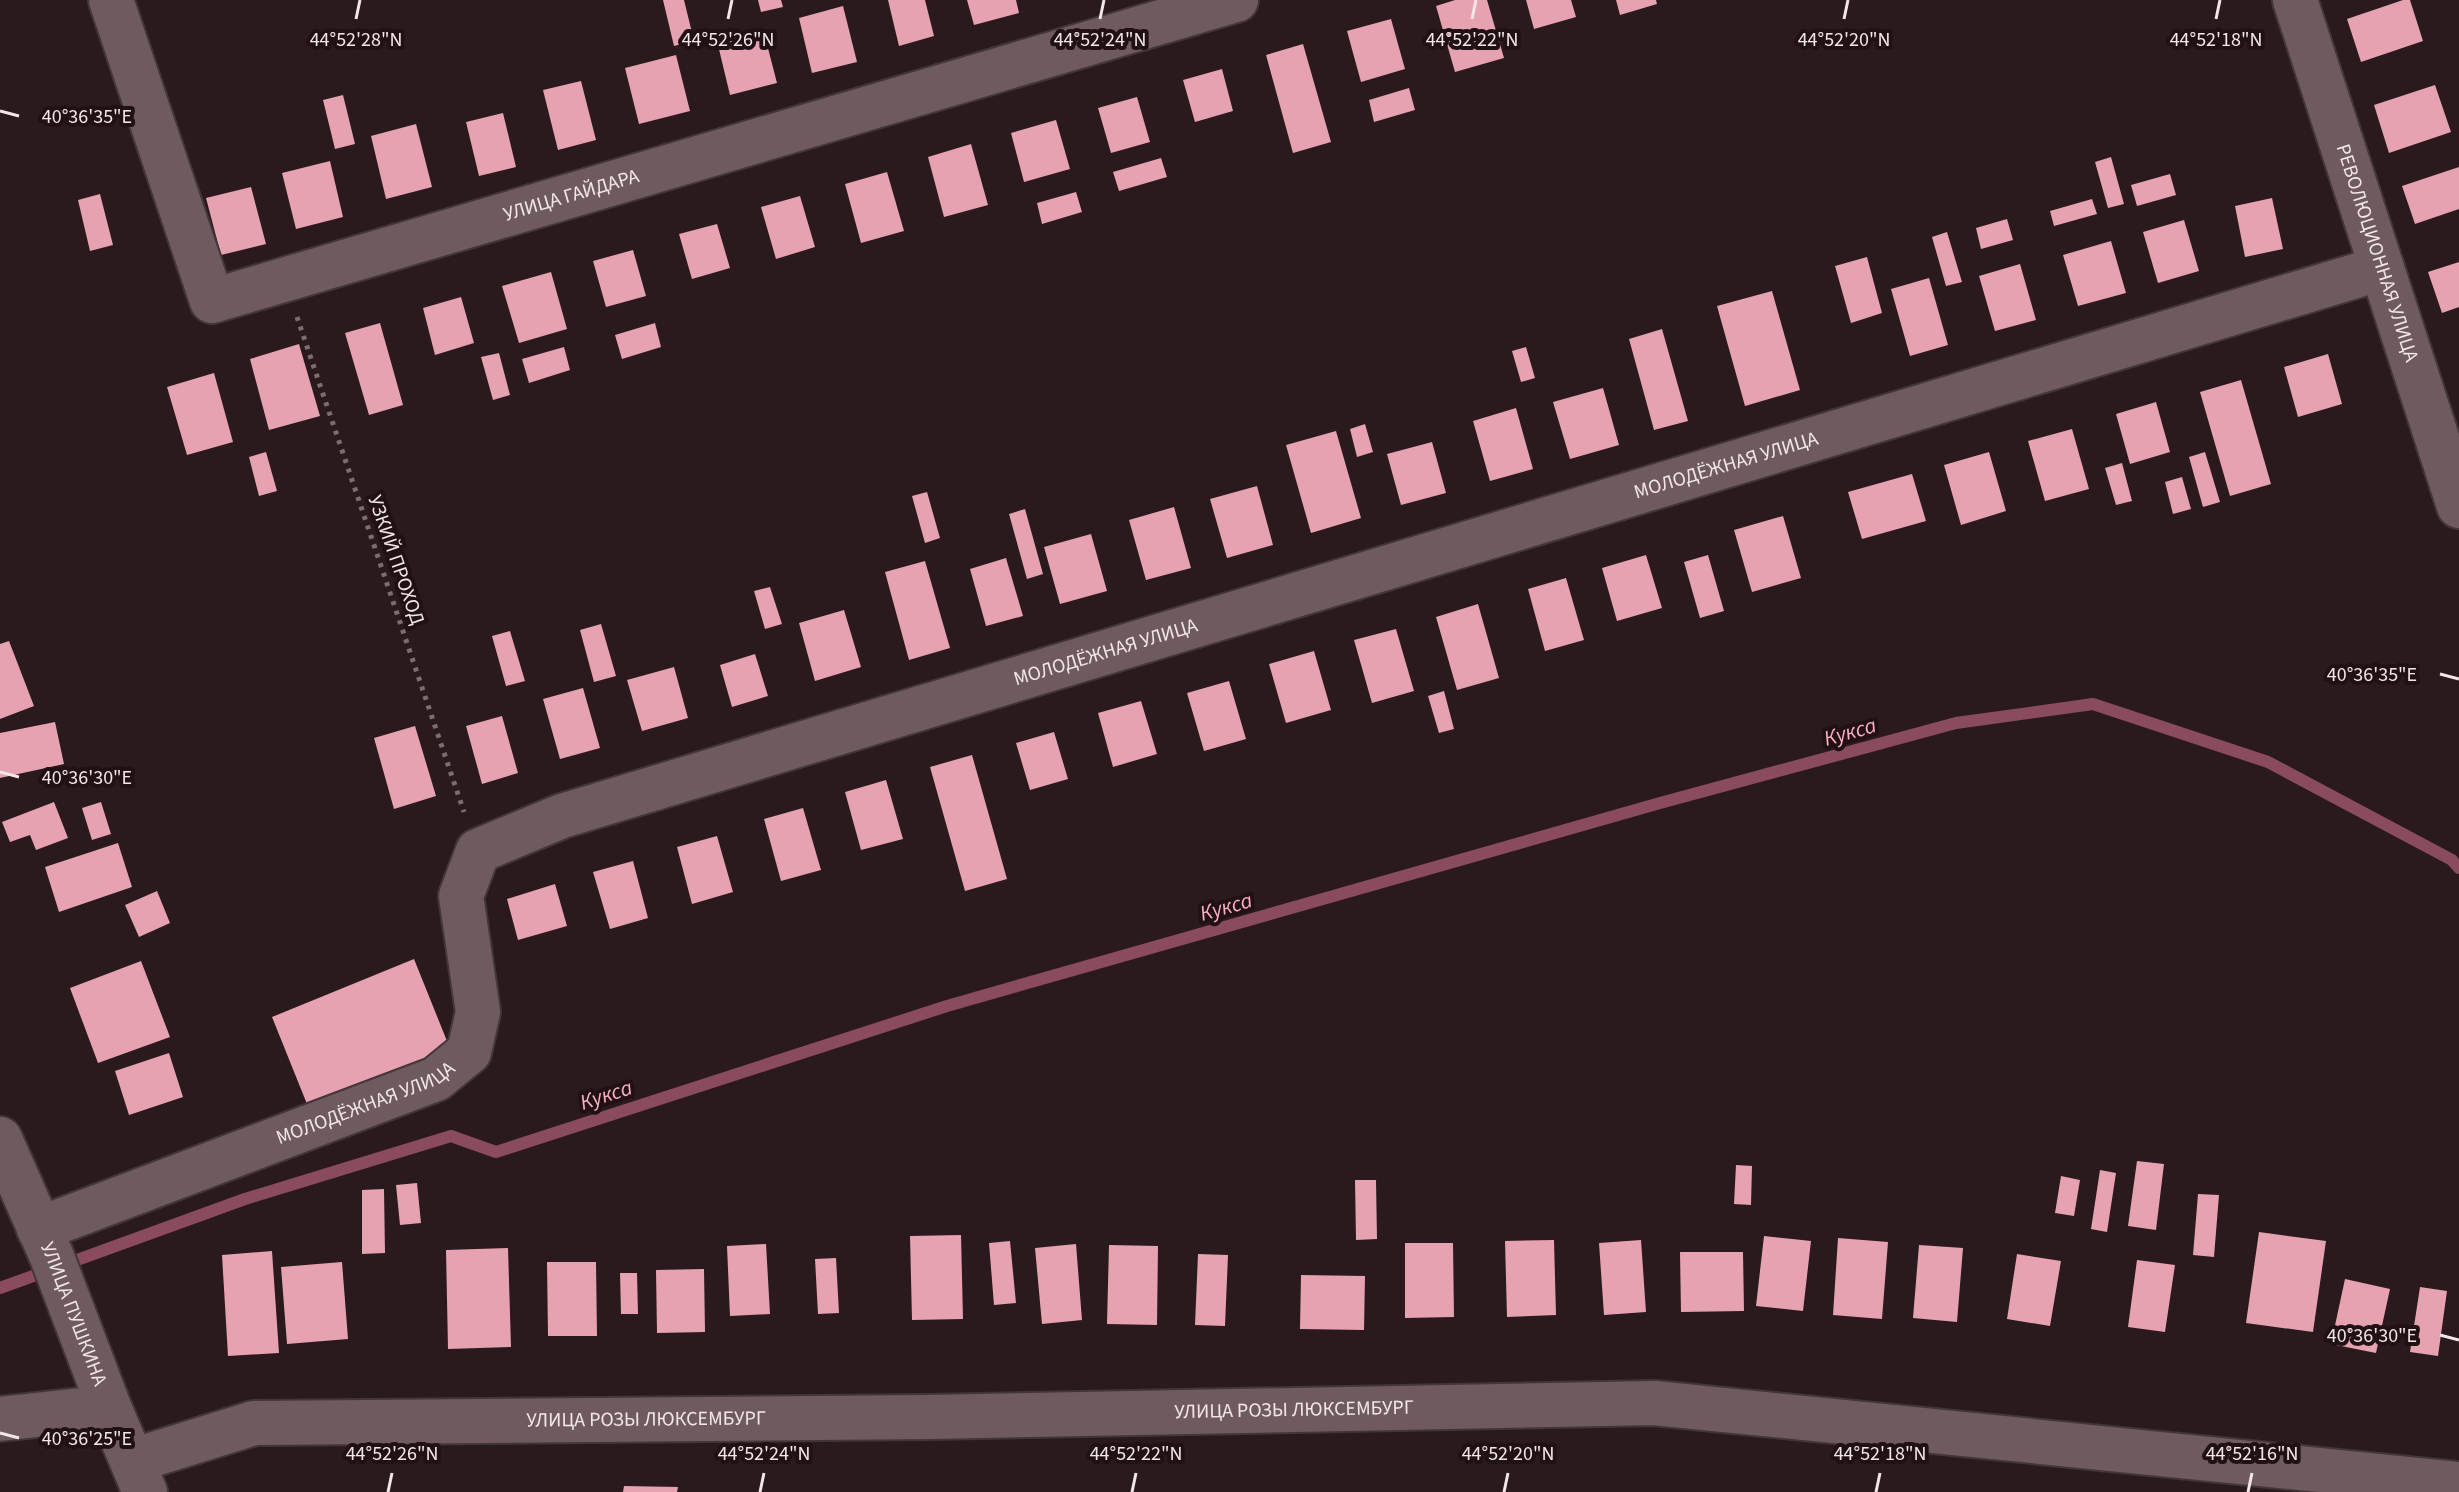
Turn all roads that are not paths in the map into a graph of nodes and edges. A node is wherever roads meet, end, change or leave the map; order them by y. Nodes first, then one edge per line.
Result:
1 (111, 0) edge
2 (1236, 0) edge
3 (2295, 0) edge
4 (2382, 268) junction
5 (2459, 506) edge
6 (0, 1139) edge
7 (30, 1228) edge
8 (109, 1407) junction
9 (0, 1419) edge
10 (138, 1477) edge
11 (2459, 1484) edge

1 - 2 street, УЛИЦА ГАЙДАРА
3 - 4 street, РЕВОЛЮЦИОННАЯ УЛИЦА
4 - 5 street, РЕВОЛЮЦИОННАЯ УЛИЦА
4 - 7 street, МОЛОДЁЖНАЯ УЛИЦА
6 - 7 street, УЛИЦА ПУШКИНА
7 - 8 street, УЛИЦА ПУШКИНА
8 - 9 street
8 - 10 street, УЛИЦА ПУШКИНА
10 - 11 street, УЛИЦА РОЗЫ ЛЮКСЕМБУРГ

